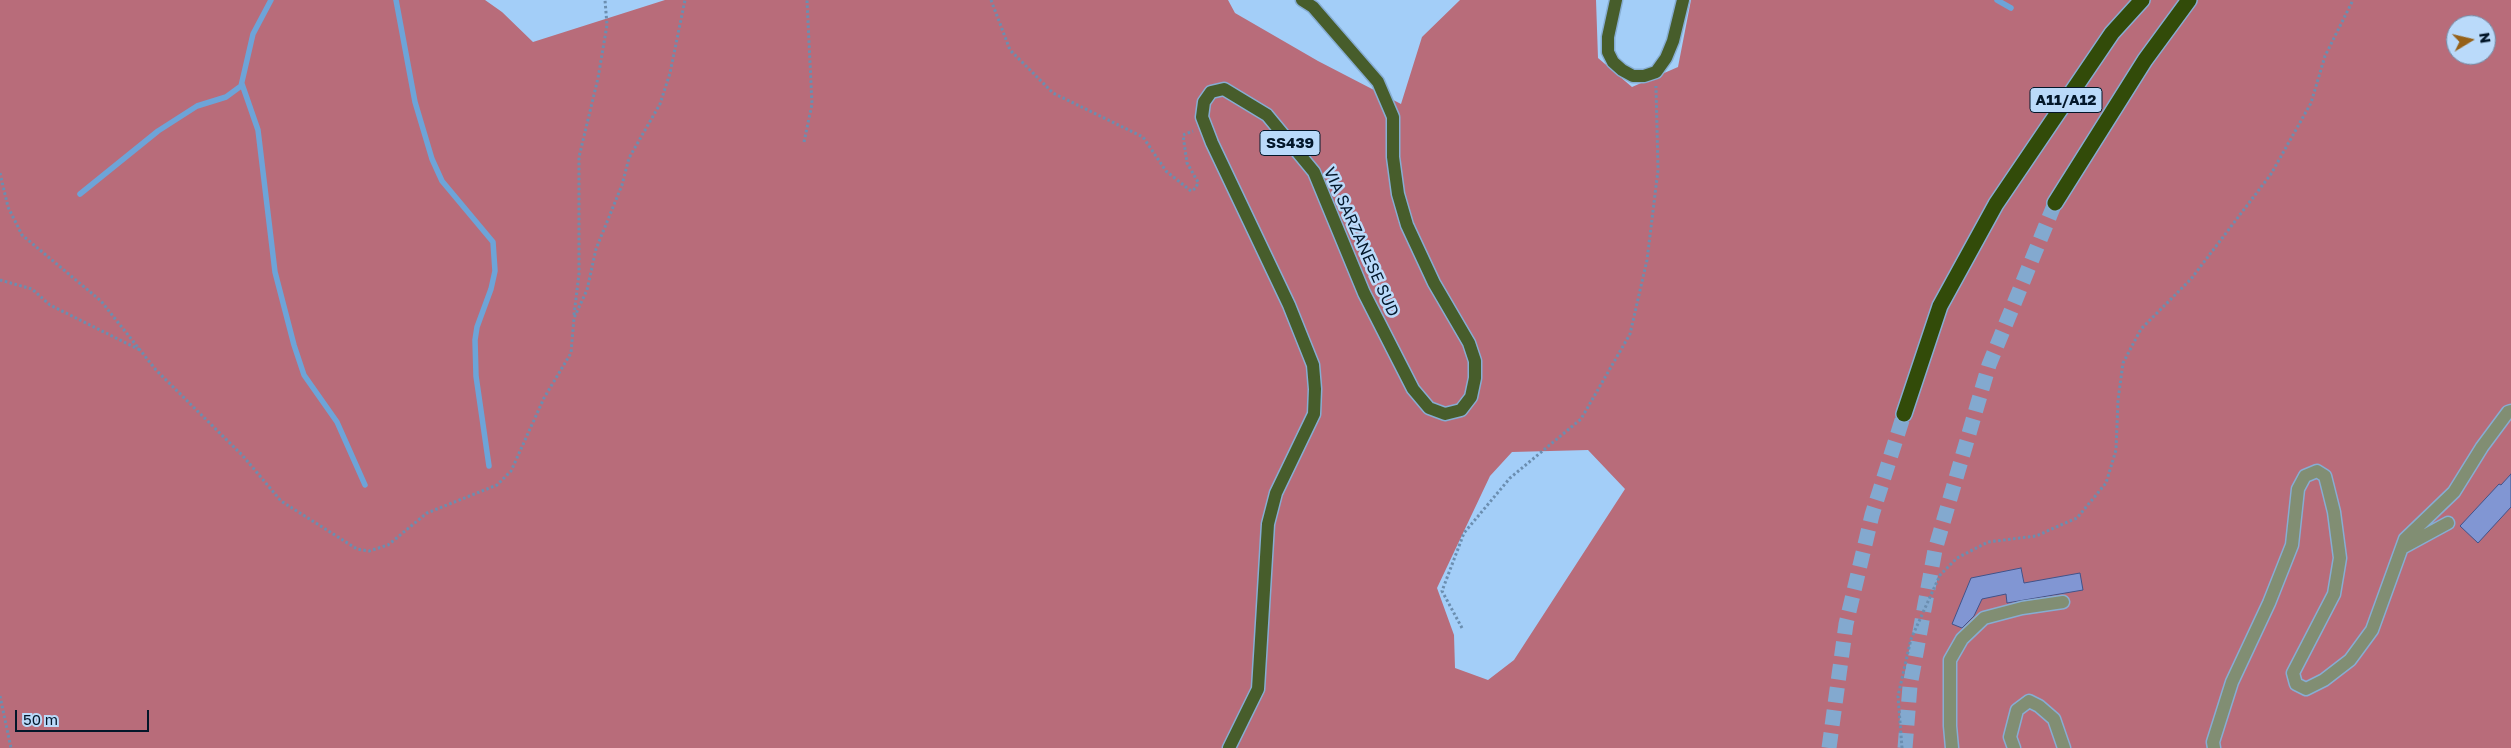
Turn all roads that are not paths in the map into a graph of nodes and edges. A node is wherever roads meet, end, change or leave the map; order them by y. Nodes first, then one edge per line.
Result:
1 (1302, 0) edge
2 (1616, 0) edge
3 (1683, 0) edge
4 (2142, 0) edge
5 (2189, 0) edge
6 (2055, 203) tunnel mouth
7 (2511, 411) edge
8 (1904, 414) tunnel mouth
9 (2448, 523) dead end
10 (2402, 548) junction
11 (2063, 602) dead end
12 (1229, 748) edge
13 (1952, 748) edge
14 (2014, 748) edge
15 (2064, 748) edge
16 (2214, 748) edge

1 - 12 main road, VIA SARZANESE SUD / SS439
2 - 3 main road
4 - 8 highway, A11/A12
5 - 6 highway, A11/A12
7 - 10 street
9 - 10 street
10 - 16 street
11 - 13 street
14 - 15 street

